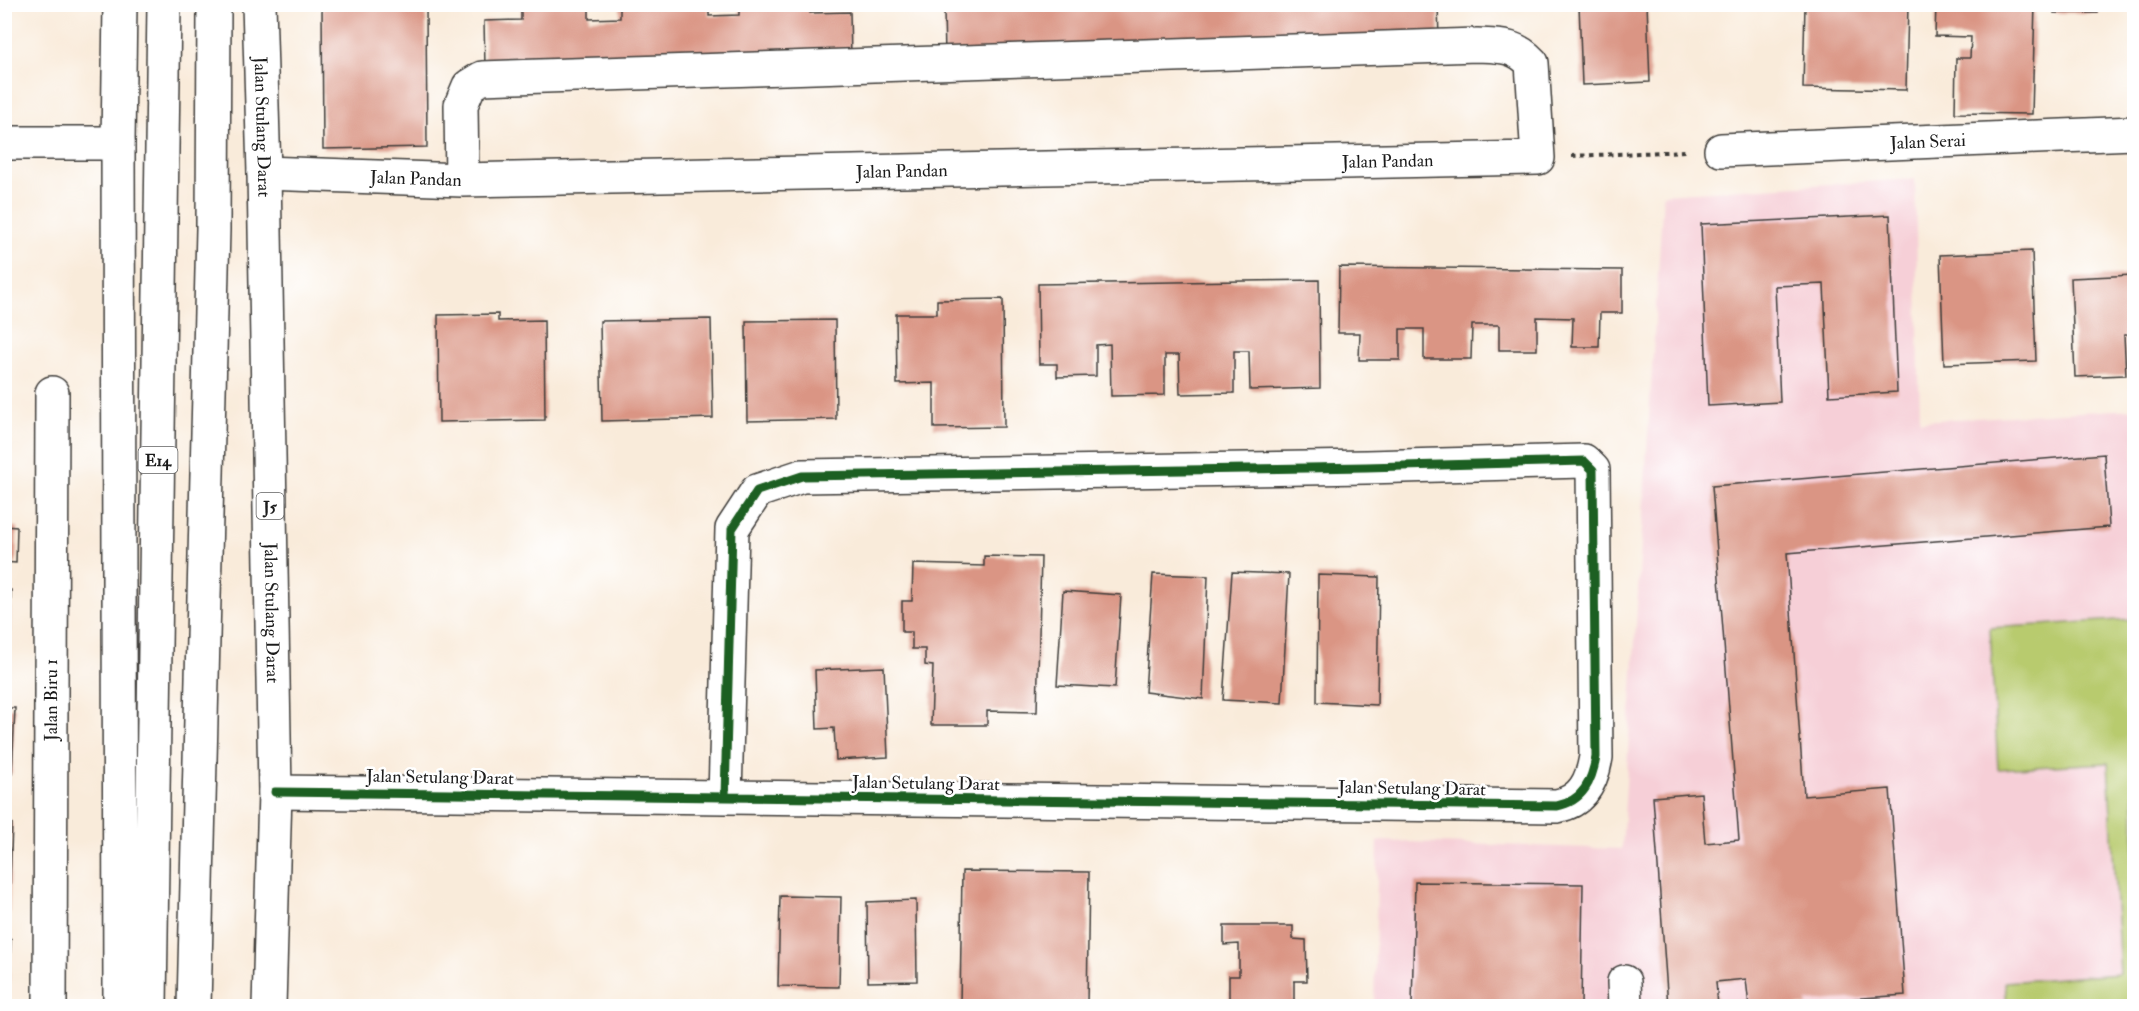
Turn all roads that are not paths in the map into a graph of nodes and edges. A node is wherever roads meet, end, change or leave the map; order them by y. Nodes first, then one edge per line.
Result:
1 (120, 4) edge
2 (164, 4) edge
3 (214, 4) edge
4 (259, 4) edge
5 (2134, 133) edge
6 (4, 143) edge
7 (117, 143) junction
8 (1721, 150) dead end
9 (264, 173) junction
10 (462, 180) junction
11 (52, 393) dead end
12 (275, 792) junction
13 (725, 797) junction
14 (50, 1006) edge
15 (120, 1006) edge
16 (150, 1006) edge
17 (194, 1006) edge
18 (269, 1006) edge

1 - 7 main road
2 - 16 main road, E14
3 - 17 main road
4 - 9 main road, Jalan Stulang Darat / J5
5 - 8 main road, Jalan Serai
6 - 7 main road
7 - 15 main road
9 - 10 main road, Jalan Pandan
9 - 12 main road, Jalan Stulang Darat / J5
10 - 10 main road, Jalan Pandan
11 - 14 main road, Jalan Biru 1
12 - 13 main road, Jalan Setulang Darat
12 - 18 main road, Jalan Stulang Darat / J5
13 - 13 main road, Jalan Setulang Darat

